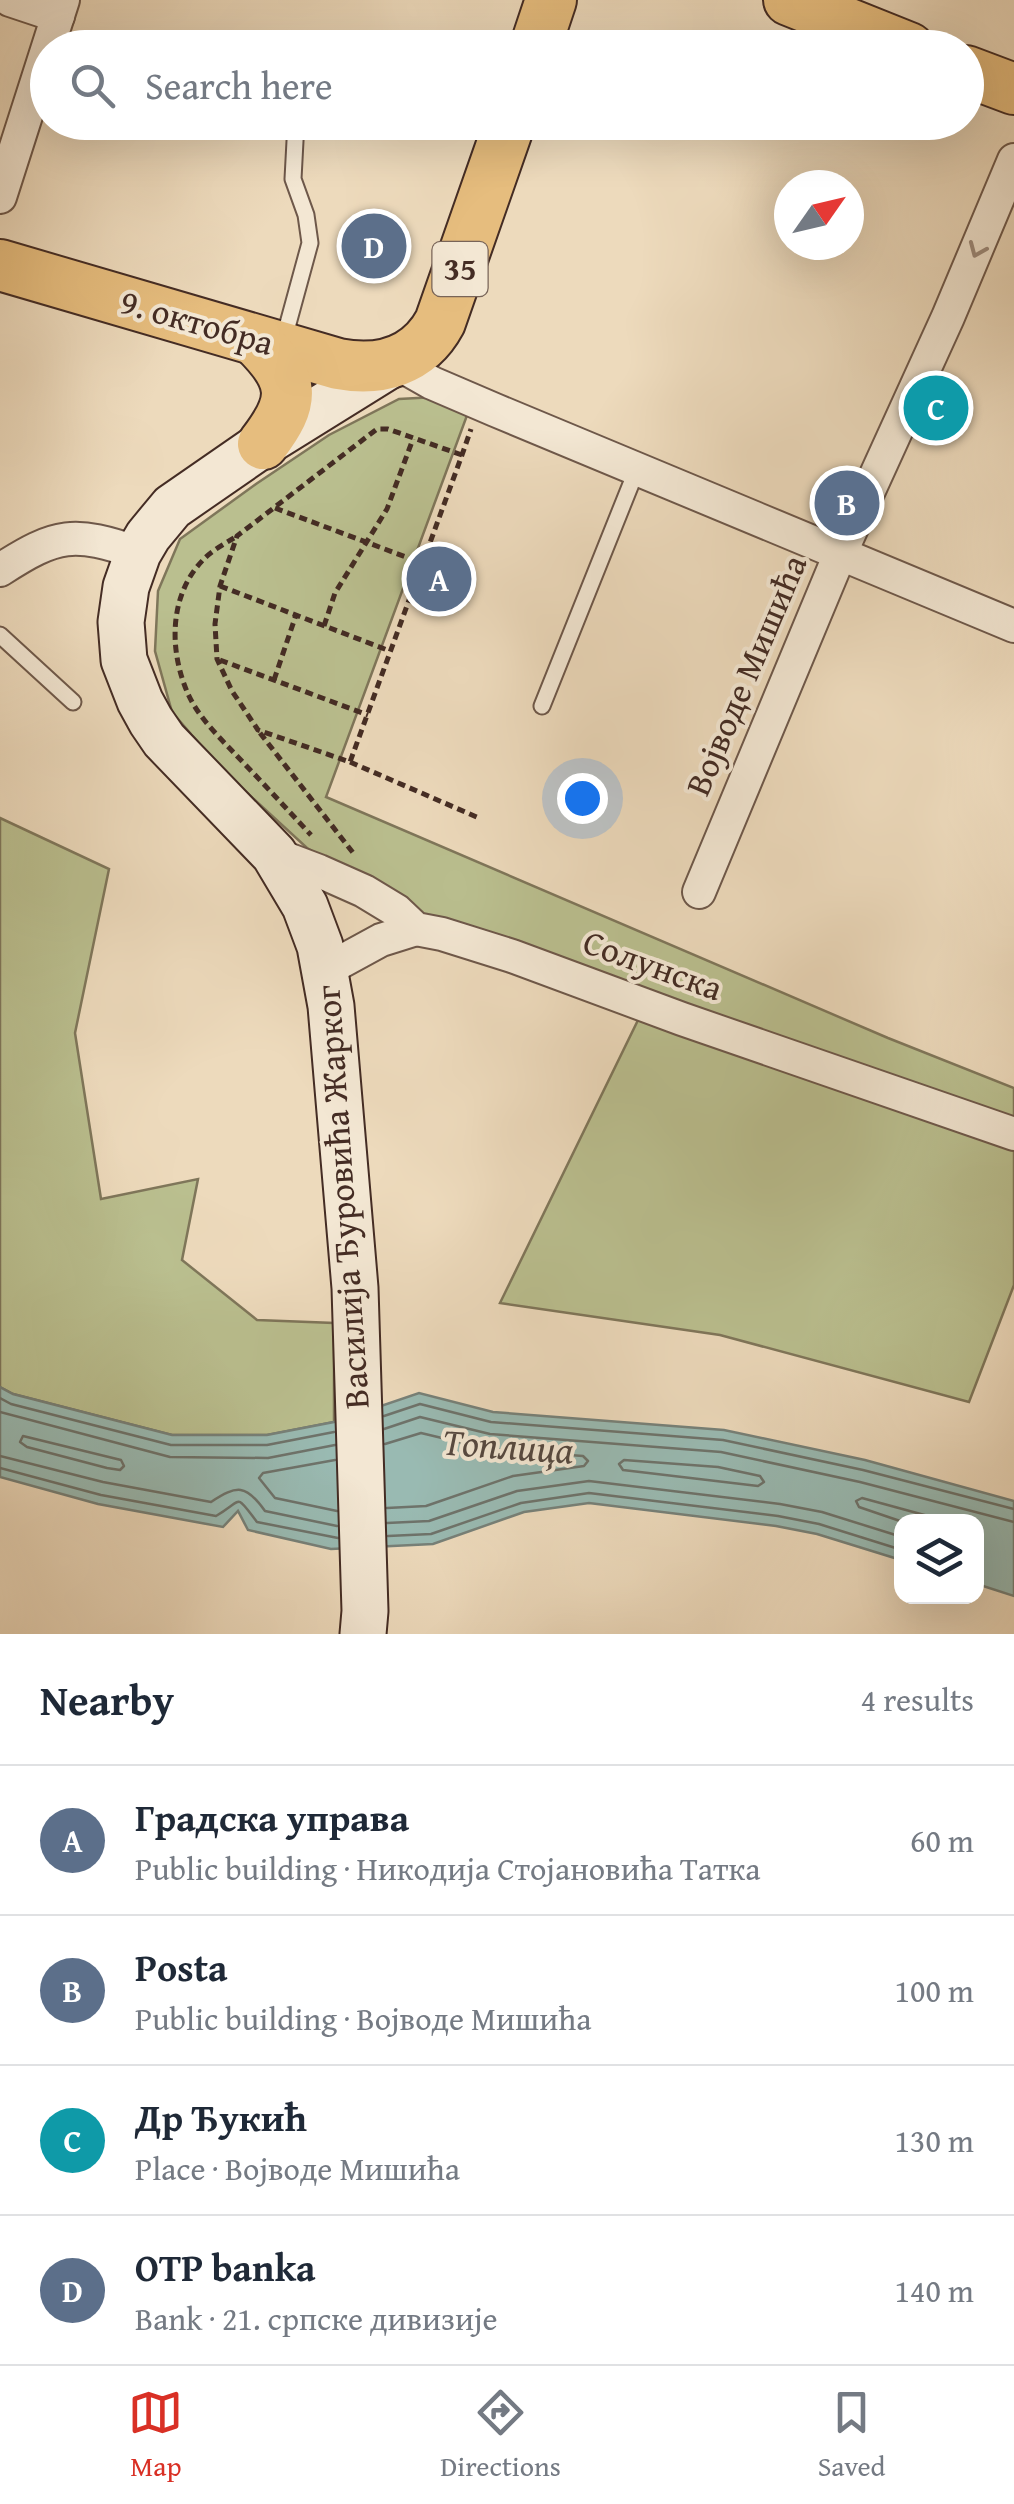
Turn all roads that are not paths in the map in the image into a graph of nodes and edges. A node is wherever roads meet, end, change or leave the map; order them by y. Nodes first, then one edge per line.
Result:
1 (10, 0) edge
2 (551, 0) edge
3 (790, 0) edge
4 (61, 8) edge
5 (541, 30) edge
6 (864, 30) edge
7 (984, 78) edge
8 (1014, 90) edge
9 (30, 105) edge
10 (295, 140) edge
11 (504, 140) edge
12 (1014, 160) edge
13 (0, 198) edge
14 (0, 264) edge
15 (269, 343) junction
16 (395, 362) junction
17 (263, 444) junction
18 (637, 468) junction
19 (138, 553) junction
20 (840, 554) junction
21 (0, 570) edge
22 (1014, 626) edge
23 (0, 635) edge
24 (72, 702) dead end
25 (542, 706) dead end
26 (294, 846) junction
27 (699, 892) dead end
28 (416, 928) junction
29 (326, 970) junction
30 (1014, 1134) edge
31 (364, 1627) edge

1 - 4 street
2 - 5 main road
3 - 6 main road
7 - 8 main road
9 - 13 street
10 - 15 lane
11 - 16 main road, 35
12 -> 20 street, Војводе Мишића
14 - 15 main road, 9. октобра
15 - 16 main road, 9. октобра
15 - 17 main road
16 - 17 main road, Василија Ђуровића Жарког
16 - 18 street
17 - 19 main road, Василија Ђуровића Жарког
18 - 20 street
18 - 25 lane
19 - 21 street
19 - 26 main road, Василија Ђуровића Жарког
20 - 22 street
20 - 27 street, Војводе Мишића
23 - 24 lane
26 - 28 street, Солунска
26 - 29 main road, Василија Ђуровића Жарког
28 - 29 street
28 - 30 street, Солунска
29 - 31 main road, Василија Ђуровића Жарког

